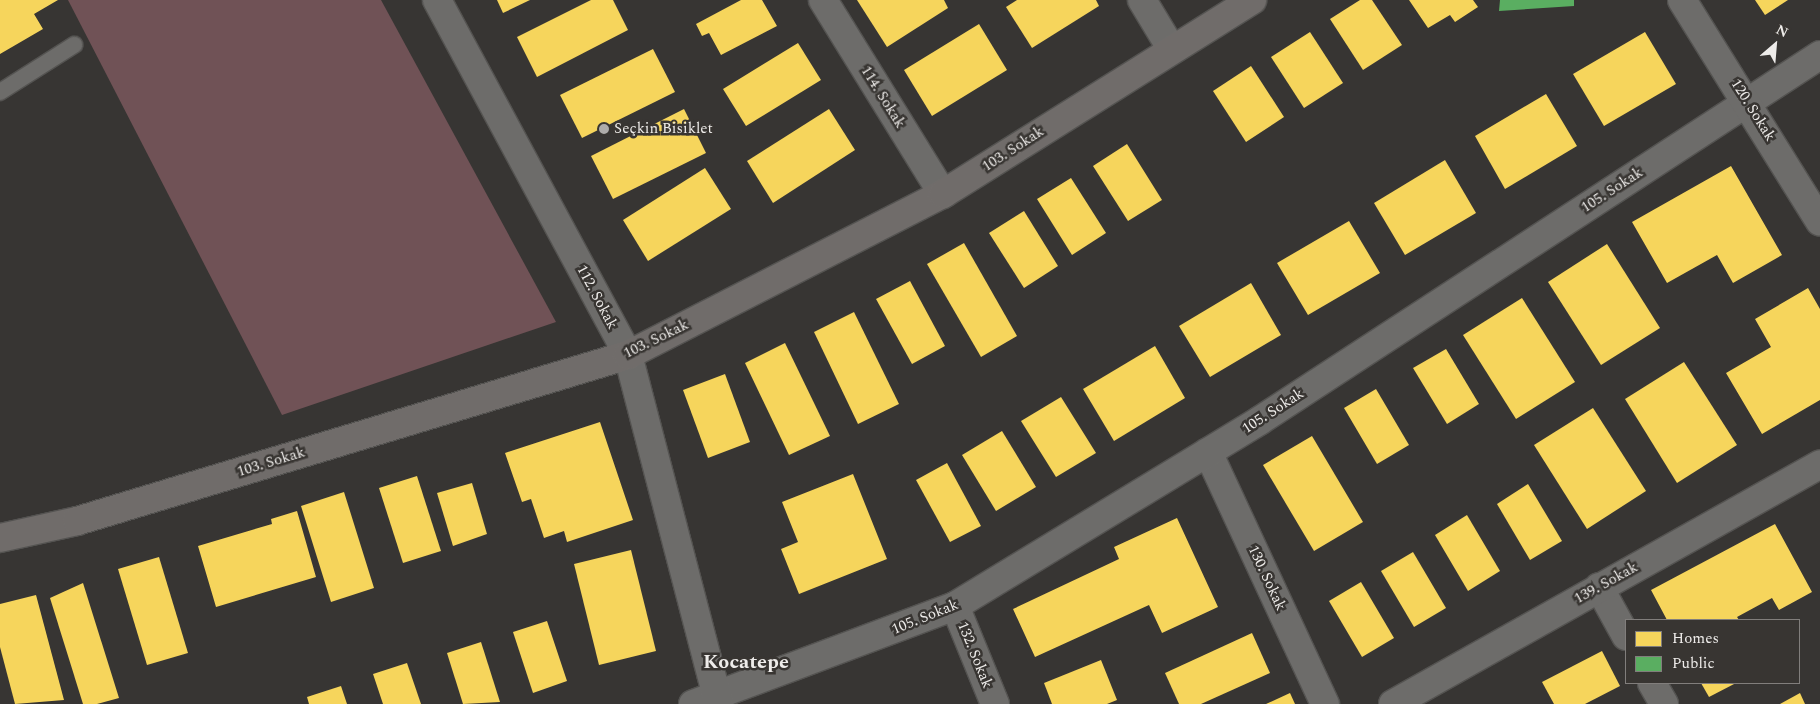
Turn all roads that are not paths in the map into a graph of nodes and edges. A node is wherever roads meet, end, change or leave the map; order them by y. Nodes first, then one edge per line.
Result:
1 (437, 0) edge
2 (823, 0) edge
3 (1142, 0) edge
4 (1252, 0) edge
5 (1682, 0) edge
6 (74, 45) dead end
7 (1171, 48) junction
8 (1820, 55) edge
9 (0, 92) edge
10 (1749, 100) junction
11 (944, 194) junction
12 (1820, 222) edge
13 (628, 355) junction
14 (1208, 452) junction
15 (1820, 464) edge
16 (0, 538) edge
17 (1598, 587) junction
18 (955, 606) junction
19 (1625, 634) edge
20 (1653, 684) edge
21 (719, 700) edge
22 (693, 704) edge
23 (995, 704) edge
24 (1325, 704) edge
25 (1393, 704) edge
26 (1664, 704) edge

1 - 13 street, 112. Sokak
2 - 11 street, 114. Sokak
3 - 7 street
4 - 7 main road, 103. Sokak
5 - 10 street, 120. Sokak
6 - 9 lane
7 - 11 main road, 103. Sokak
8 - 10 street, 105. Sokak
10 - 12 street, 120. Sokak
10 - 14 street, 105. Sokak
11 - 13 main road, 103. Sokak
13 - 16 main road, 103. Sokak
13 - 21 street, 112. Sokak
14 - 18 street, 105. Sokak
14 - 24 street, 130. Sokak
15 - 17 street, 139. Sokak
17 - 19 street
17 - 25 street, 139. Sokak
18 - 21 street, 105. Sokak
18 - 23 street, 132. Sokak
20 - 26 street
21 - 22 street, 105. Sokak

